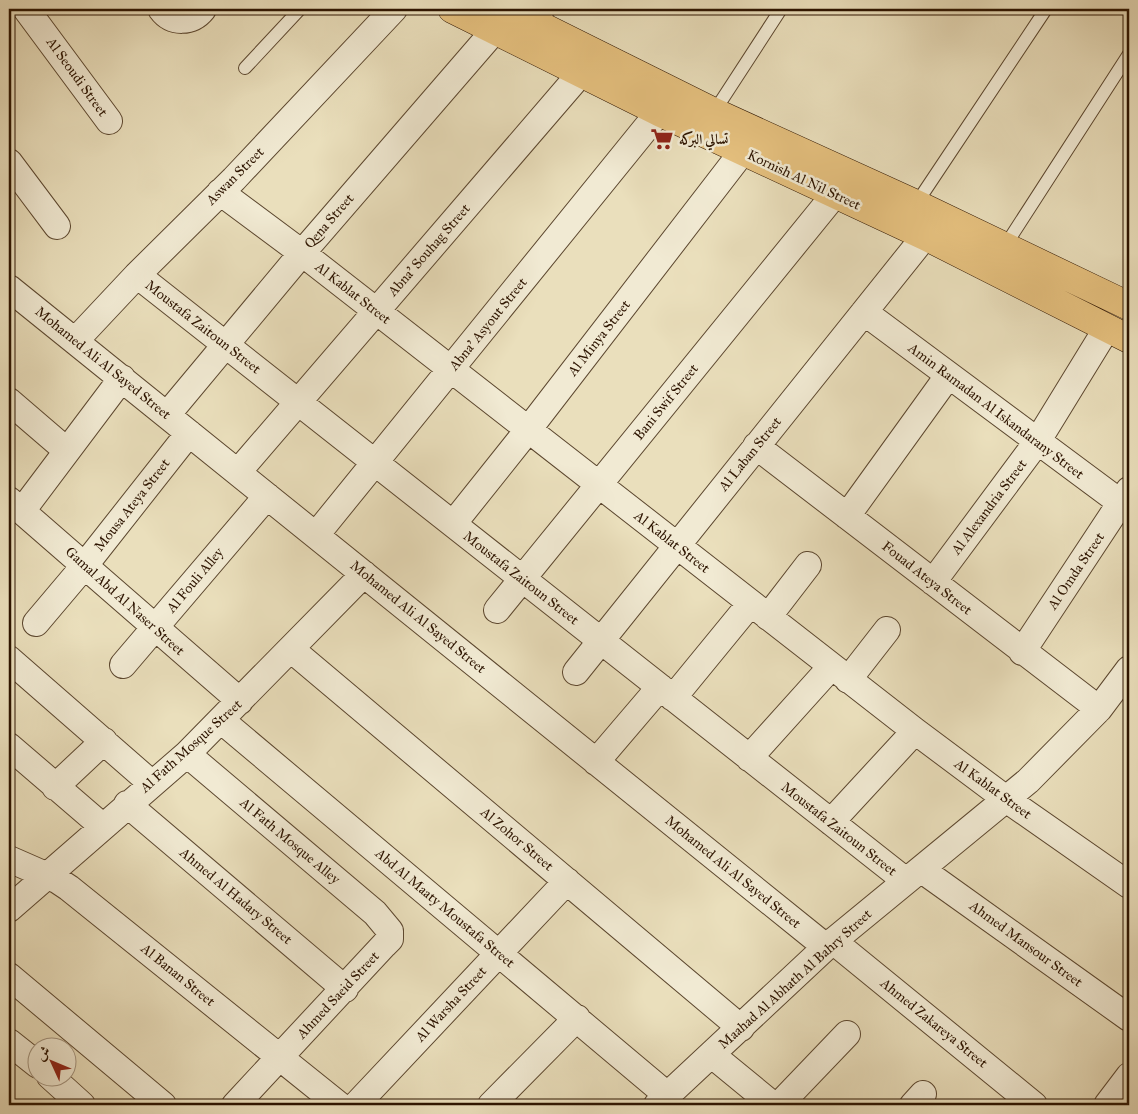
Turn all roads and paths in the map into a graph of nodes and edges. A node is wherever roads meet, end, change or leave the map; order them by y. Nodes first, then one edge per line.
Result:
1 (26, 9) edge
2 (161, 9) edge
3 (203, 9) edge
4 (300, 9) edge
5 (394, 9) edge
6 (452, 9) edge
7 (781, 9) edge
8 (1046, 9) edge
9 (544, 17) edge
10 (501, 20) edge
11 (1129, 54) edge
12 (244, 68) dead end
13 (580, 73) junction
14 (659, 112) junction
15 (714, 112) junction
16 (109, 121) dead end
17 (743, 150) junction
18 (9, 162) edge
19 (220, 192) junction
20 (835, 194) junction
21 (916, 204) junction
22 (57, 226) dead end
23 (968, 229) junction
24 (925, 236) junction
25 (1005, 246) junction
26 (955, 252) junction
27 (302, 253) junction
28 (136, 275) junction
29 (9, 288) edge
30 (1129, 306) edge
31 (376, 311) junction
32 (864, 312) junction
33 (1118, 333) edge
34 (75, 341) junction
35 (225, 345) junction
36 (451, 369) junction
37 (948, 376) junction
38 (122, 378) junction
39 (9, 400) edge
40 (298, 402) junction
41 (167, 415) junction
42 (528, 430) junction
43 (189, 432) junction
44 (1037, 442) junction
45 (756, 446) junction
46 (66, 450) junction
47 (375, 463) junction
48 (238, 472) junction
49 (599, 485) junction
50 (267, 496) junction
51 (1127, 501) edge
52 (13, 504) edge
53 (847, 516) junction
54 (453, 524) junction
55 (316, 535) junction
56 (676, 546) junction
57 (86, 565) junction
58 (808, 565) dead end
59 (364, 574) junction
60 (522, 579) junction
61 (933, 582) junction
62 (497, 610) dead end
63 (759, 610) junction
64 (36, 623) dead end
65 (154, 628) junction
66 (887, 630) dead end
67 (600, 641) junction
68 (292, 650) junction
69 (1022, 652) junction
70 (9, 659) edge
71 (123, 665) dead end
72 (1129, 669) edge
73 (576, 672) dead end
74 (839, 673) junction
75 (666, 692) junction
76 (240, 701) junction
77 (1099, 709) junction
78 (222, 721) junction
79 (914, 731) junction
80 (104, 741) junction
81 (9, 746) edge
82 (187, 754) junction
83 (749, 758) junction
84 (596, 762) junction
85 (151, 783) junction
86 (55, 787) junction
87 (1006, 799) junction
88 (127, 804) junction
89 (831, 822) junction
90 (102, 826) junction
91 (9, 859) edge
92 (48, 875) junction
93 (914, 876) junction
94 (567, 881) junction
95 (1129, 885) edge
96 (9, 909) edge
97 (390, 930) joint
98 (830, 944) junction
99 (499, 953) junction
100 (9, 976) edge
101 (345, 988) junction
102 (577, 1018) junction
103 (1129, 1018) edge
104 (741, 1028) junction
105 (847, 1034) dead end
106 (9, 1042) edge
107 (712, 1055) junction
108 (28, 1057) edge
109 (280, 1058) junction
110 (1129, 1076) edge
111 (61, 1086) edge
112 (662, 1100) edge
113 (82, 1105) edge
114 (164, 1105) edge
115 (236, 1105) edge
116 (339, 1105) edge
117 (356, 1105) edge
118 (491, 1105) edge
119 (773, 1105) edge
120 (779, 1105) edge
121 (1034, 1105) edge
122 (1107, 1105) edge

1 - 16 street, Al Seoudi Street
2 - 3 street
4 - 12 lane
5 - 19 street, Aswan Street
6 - 10 main road, Kornish Al Nil Street
7 - 15 lane
8 - 21 lane
9 - 10 main road, Kornish Al Nil Street
9 - 15 main road, Kornish Al Nil Street
10 - 13 main road, Kornish Al Nil Street
10 - 27 street, Qena Street
11 - 25 lane
13 - 14 main road, Kornish Al Nil Street
13 - 31 street, Abna' Souhag Street
14 - 17 main road, Kornish Al Nil Street
14 - 36 street, Abna' Asyout Street
15 - 21 main road, Kornish Al Nil Street
17 - 20 main road, Kornish Al Nil Street
17 - 42 street, Al Minya Street
18 - 22 street
19 - 27 street, Al Kablat Street
19 - 28 street, Aswan Street
20 - 24 main road, Kornish Al Nil Street
20 - 49 street, Bani Swif Street
21 - 23 main road, Kornish Al Nil Street
23 - 25 main road, Kornish Al Nil Street
23 - 26 main road
24 - 26 main road, Kornish Al Nil Street
24 - 32 street, Al Laban Street
25 - 30 main road, Kornish Al Nil Street
26 - 33 main road, Kornish Al Nil Street
27 - 31 street, Al Kablat Street
27 - 35 street, Qena Street
28 - 34 street, Aswan Street
28 - 35 street, Moustafa Zaitoun Street
29 - 34 street, Mohamed Ali Al Sayed Street
31 - 36 street, Al Kablat Street
31 - 40 street, Abna' Souhag Street
32 - 37 street, Amin Ramadan Al Iskandarany Street
32 - 45 street, Al Laban Street
33 - 44 street, Al Alexandria Street
34 - 38 street, Mohamed Ali Al Sayed Street
35 - 40 street, Moustafa Zaitoun Street
35 - 41 street, Qena Street
36 - 42 street, Al Kablat Street
36 - 47 street, Abna' Asyout Street
37 - 44 street, Amin Ramadan Al Iskandarany Street
37 - 53 street
38 - 41 street, Mohamed Ali Al Sayed Street
38 - 46 street
39 - 46 street
40 - 47 street, Moustafa Zaitoun Street
40 - 48 street, Abna' Souhag Street
41 - 43 street, Mohamed Ali Al Sayed Street
42 - 49 street, Al Kablat Street
42 - 54 street, Al Minya Street
43 - 48 street, Mohamed Ali Al Sayed Street
43 - 57 street, Mousa Ateya Street
44 - 51 street, Amin Ramadan Al Iskandarany Street
44 - 61 street, Al Alexandria Street
45 - 53 street, Fouad Ateya Street
45 - 56 street, Al Laban Street
46 - 52 street
47 - 54 street, Moustafa Zaitoun Street
47 - 55 street, Abna' Asyout Street
48 - 50 street, Mohamed Ali Al Sayed Street
49 - 56 street, Al Kablat Street
49 - 60 street, Bani Swif Street
50 - 55 street, Mohamed Ali Al Sayed Street
50 - 65 street, Al Fouli Alley
51 - 69 street, Al Omda Street
52 - 57 street, Gamal Abd Al Naser Street
53 - 61 street, Fouad Ateya Street
54 - 60 street, Moustafa Zaitoun Street
55 - 59 street, Mohamed Ali Al Sayed Street
56 - 63 street, Al Kablat Street
56 - 67 street, Al Laban Street
57 - 64 street, Mousa Ateya Street
57 - 65 street, Gamal Abd Al Naser Street
58 - 63 street
59 - 68 street, Al Fath Mosque Street
59 - 84 street, Mohamed Ali Al Sayed Street
60 - 62 street, Bani Swif Street
60 - 67 street, Moustafa Zaitoun Street
61 - 69 street, Fouad Ateya Street
63 - 74 street, Al Kablat Street
63 - 75 street
65 - 71 street, Al Fouli Alley
65 - 76 street, Gamal Abd Al Naser Street
66 - 74 street
67 - 73 street, Al Laban Street
67 - 75 street, Moustafa Zaitoun Street
68 - 76 street, Al Fath Mosque Street
68 - 94 street, Al Zohor Street
69 - 77 street, Fouad Ateya Street
70 - 80 street
72 - 77 street, Maahad Al Abhath Al Bahry Street
74 - 79 street, Al Kablat Street
74 - 83 street
75 - 83 street, Moustafa Zaitoun Street
75 - 84 street
76 - 78 street, Al Fath Mosque Street
77 - 87 street, Maahad Al Abhath Al Bahry Street
78 - 82 street, Al Fath Mosque Street
78 - 99 street, Abd Al Maaty Moustafa Street
79 - 87 street, Al Kablat Street
79 - 89 street
80 - 85 street
80 - 86 street
81 - 86 street
82 - 85 street, Al Fath Mosque Street
82 - 97 street, Al Fath Mosque Alley
83 - 89 street, Moustafa Zaitoun Street
84 - 98 street, Mohamed Ali Al Sayed Street
85 - 88 street, Al Fath Mosque Street
86 - 90 street
87 - 93 street, Maahad Al Abhath Al Bahry Street
87 - 95 street, Al Kablat Street
88 - 90 street, Al Fath Mosque Street
88 - 101 street, Ahmed Al Hadary Street
89 - 93 street, Moustafa Zaitoun Street
90 - 92 street, Al Fath Mosque Street
91 - 92 street, Al Banan Street
92 - 96 street, Al Fath Mosque Street
92 - 109 street, Al Banan Street
93 - 98 street, Maahad Al Abhath Al Bahry Street
93 - 103 street, Ahmed Mansour Street
94 - 99 street, Al Warsha Street
94 - 104 street, Al Zohor Street
97 - 101 street, Ahmed Saeid Street
98 - 104 street, Maahad Al Abhath Al Bahry Street
98 - 121 street, Ahmed Zakareya Street
99 - 102 street, Abd Al Maaty Moustafa Street
99 - 117 street, Al Warsha Street
100 - 114 street
101 - 109 street, Ahmed Saeid Street
102 - 112 street, Abd Al Maaty Moustafa Street
102 - 118 street
104 - 107 street, Maahad Al Abhath Al Bahry Street
105 - 120 street
106 - 108 street
107 - 112 street, Maahad Al Abhath Al Bahry Street
107 - 119 street
109 - 115 street, Ahmed Saeid Street
109 - 116 street, Al Banan Street
110 - 122 street
111 - 113 street

